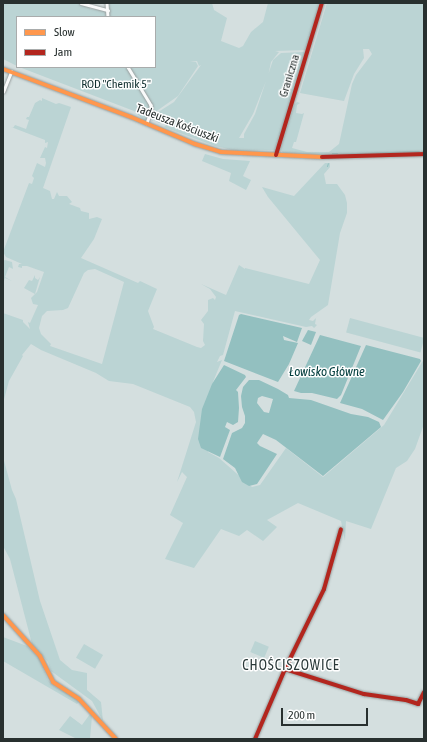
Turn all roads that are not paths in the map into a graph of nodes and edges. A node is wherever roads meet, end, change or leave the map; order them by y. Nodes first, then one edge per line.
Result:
1 (81, 3) edge
2 (108, 3) edge
3 (322, 3) edge
4 (108, 10) junction
5 (108, 16) edge
6 (129, 68) edge
7 (3, 69) edge
8 (11, 72) junction
9 (3, 92) edge
10 (147, 123) junction
11 (424, 154) edge
12 (276, 155) junction
13 (341, 529) dead end
14 (3, 615) edge
15 (285, 669) junction
16 (424, 692) edge
17 (116, 739) edge
18 (255, 739) edge

1 - 4 street
2 - 4 street
3 - 12 street, Graniczna
4 - 5 street
6 - 10 street
7 - 8 street, Tadeusza Kościuszki
8 - 9 street
8 - 10 street, Tadeusza Kościuszki
10 - 12 street, Tadeusza Kościuszki
11 - 12 street, Tadeusza Kościuszki
13 - 15 street
14 - 17 street
15 - 16 street
15 - 18 street

